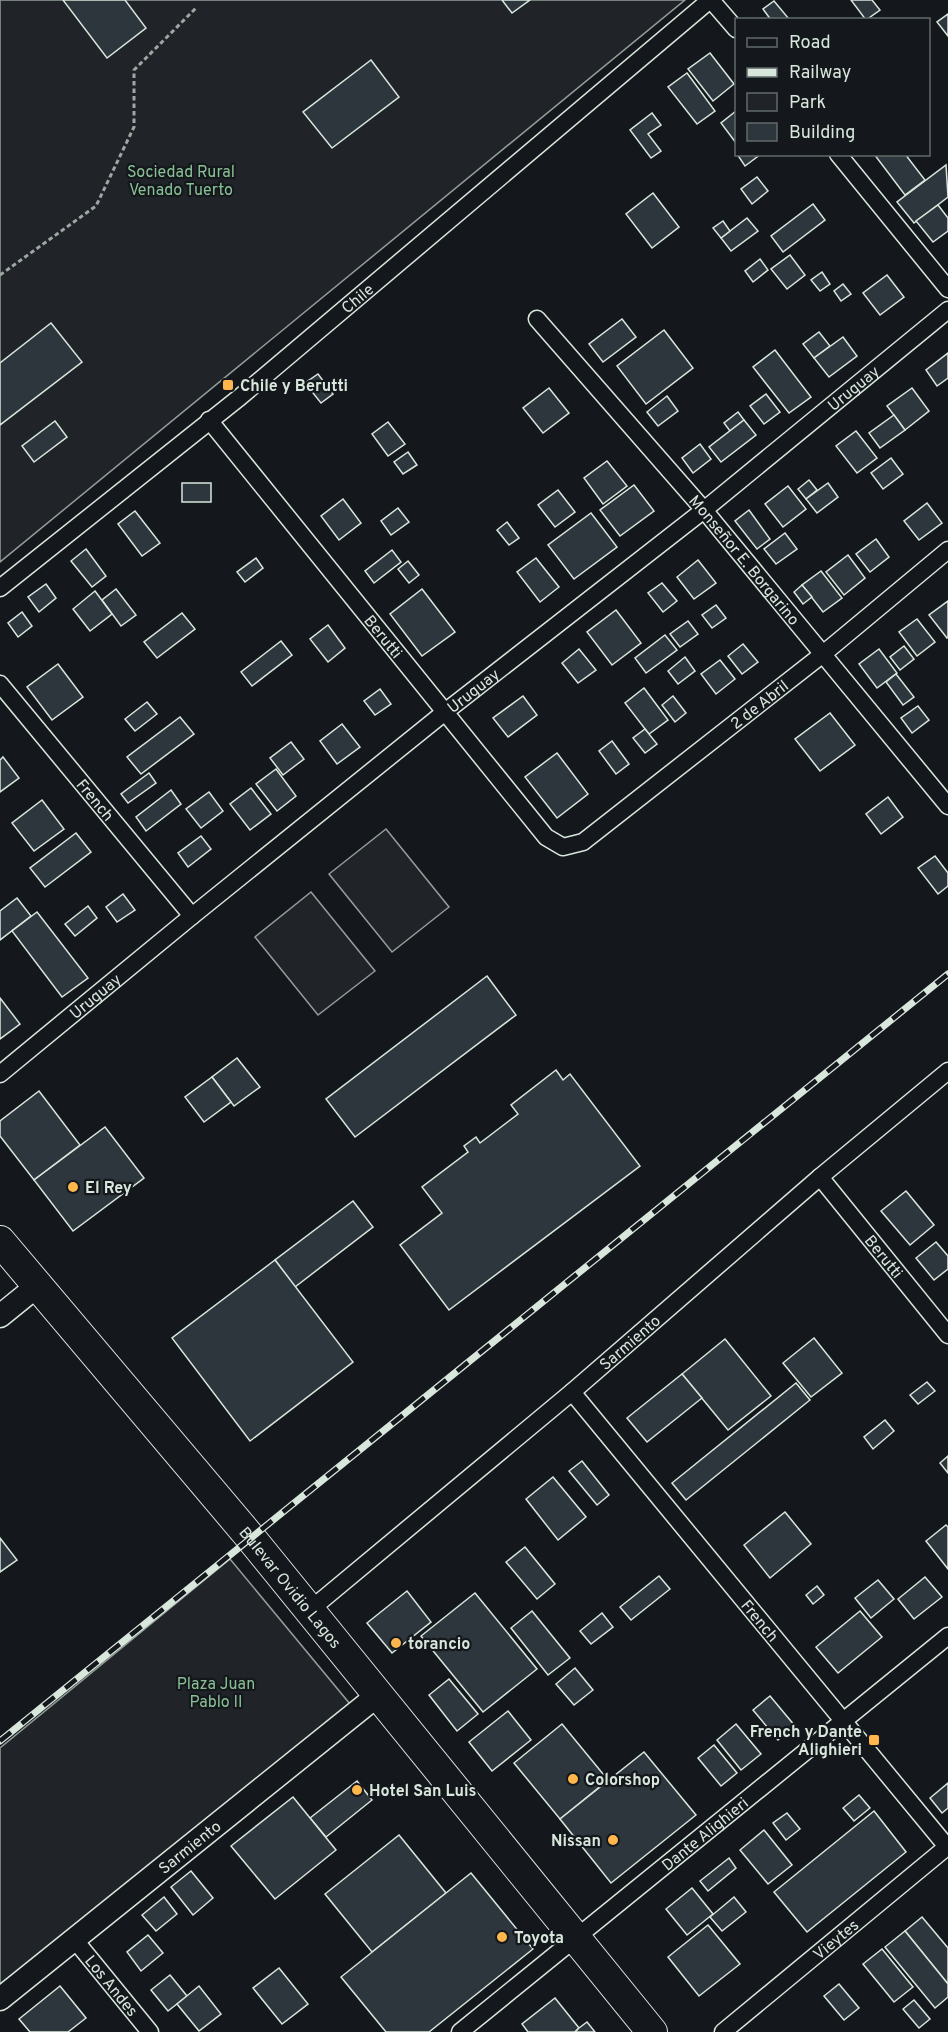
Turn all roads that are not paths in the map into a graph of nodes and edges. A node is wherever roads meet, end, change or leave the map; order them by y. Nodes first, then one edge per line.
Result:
1 (711, 0) edge
2 (735, 28) edge
3 (840, 156) edge
4 (948, 289) edge
5 (948, 310) edge
6 (537, 319) dead end
7 (210, 420) junction
8 (704, 510) junction
9 (948, 550) edge
10 (0, 588) edge
11 (823, 654) junction
12 (0, 684) edge
13 (445, 712) junction
14 (948, 806) edge
15 (563, 847) joint
16 (192, 916) junction
17 (948, 1071) edge
18 (0, 1074) edge
19 (820, 1177) junction
20 (0, 1241) edge
21 (37, 1286) junction
22 (0, 1316) edge
23 (948, 1335) edge
24 (572, 1392) junction
25 (310, 1610) junction
26 (948, 1636) edge
27 (378, 1695) junction
28 (843, 1721) junction
29 (948, 1847) edge
30 (74, 1939) junction
31 (576, 1939) junction
32 (0, 1999) edge
33 (150, 2032) edge
34 (460, 2032) edge
35 (652, 2032) edge
36 (723, 2032) edge

1 - 2 street
1 - 7 street, Chile
3 - 4 street
5 - 8 street, Uruguay
6 - 8 street, Monseñor E. Borgarino
7 - 10 street, Chile
7 - 13 street, Berutti
8 - 11 street, Monseñor E. Borgarino
8 - 13 street, Uruguay
9 - 11 street, 2 de Abril
11 - 14 street, Monseñor E. Borgarino
11 - 15 street, 2 de Abril
12 - 16 street, French
13 - 15 street, Berutti
13 - 16 street, Uruguay
16 - 18 street, Uruguay
17 - 19 street, Sarmiento
19 - 23 street, Berutti
19 - 24 street, Sarmiento
20 - 21 highway, Bulevar Ovidio Lagos
21 - 22 street
21 - 25 highway, Bulevar Ovidio Lagos
24 - 25 street, Sarmiento
24 - 28 street, French
25 - 27 highway, Bulevar Ovidio Lagos
26 - 28 street, Dante Alighieri
27 - 30 street, Sarmiento
27 - 31 highway, Bulevar Ovidio Lagos
28 - 29 street, French
28 - 31 street, Dante Alighieri
29 - 36 street, Vieytes
30 - 32 street, Sarmiento
30 - 33 street, Los Andes
31 - 34 street, Dante Alighieri
31 - 35 highway, Bulevar Ovidio Lagos

